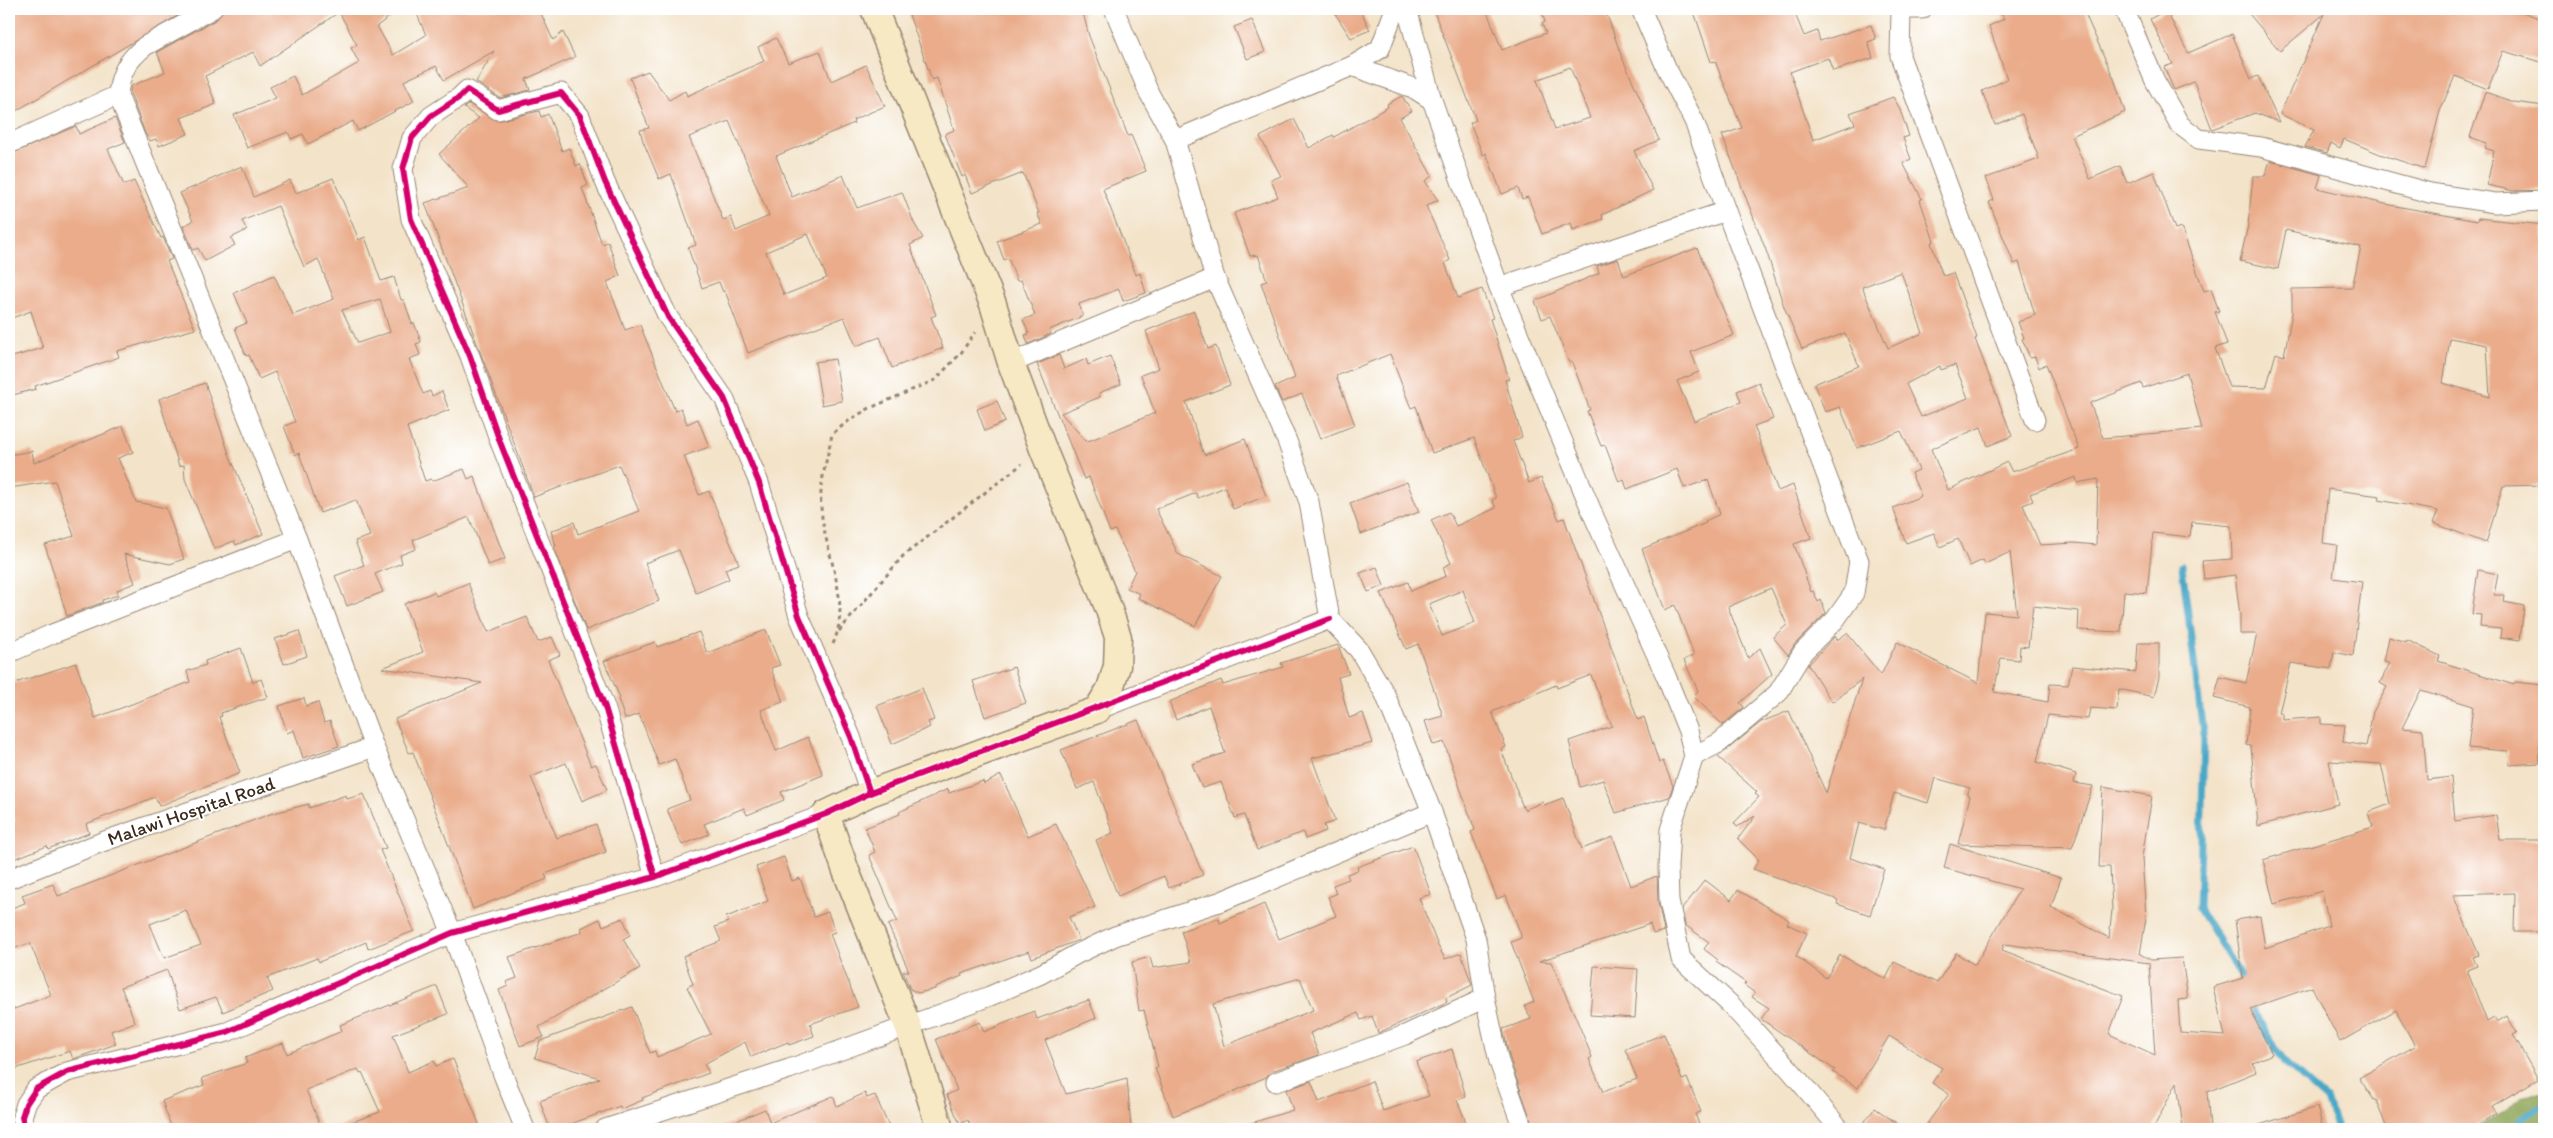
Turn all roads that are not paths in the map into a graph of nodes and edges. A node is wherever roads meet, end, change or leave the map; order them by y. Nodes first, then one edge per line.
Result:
1 (212, 9) edge
2 (874, 9) edge
3 (1114, 9) edge
4 (1395, 9) edge
5 (1407, 9) edge
6 (1641, 9) edge
7 (1900, 9) edge
8 (1922, 9) edge
9 (2124, 9) edge
10 (1352, 66) junction
11 (118, 95) junction
12 (1432, 100) junction
13 (1175, 140) junction
14 (9, 144) edge
15 (2544, 201) edge
16 (1726, 211) junction
17 (1216, 278) junction
18 (1499, 287) junction
19 (1011, 363) junction
20 (2035, 420) dead end
21 (297, 539) junction
22 (1330, 620) junction
23 (9, 654) edge
24 (1097, 710) junction
25 (374, 747) junction
26 (1694, 756) junction
27 (870, 793) junction
28 (1432, 812) junction
29 (826, 814) junction
30 (655, 877) junction
31 (9, 879) edge
32 (452, 933) junction
33 (1485, 998) junction
34 (908, 1026) junction
35 (1276, 1082) dead end
36 (25, 1129) edge
37 (526, 1129) edge
38 (605, 1129) edge
39 (940, 1129) edge
40 (1523, 1129) edge
41 (1840, 1129) edge

1 - 11 street
2 - 19 street
3 - 13 street
4 - 10 street
5 - 12 street
6 - 16 street
7 - 8 street
7 - 20 street
9 - 15 street
10 - 12 street
10 - 13 street
11 - 14 street
11 - 21 street
12 - 18 street
13 - 17 street
16 - 18 street
16 - 26 street
17 - 19 street
17 - 22 street
18 - 26 street
19 - 24 street
21 - 23 street
21 - 25 street
22 - 24 street
22 - 28 street
24 - 27 street
25 - 31 street, Malawi Hospital Road
25 - 32 street
26 - 41 street
27 - 29 street
27 - 30 street
28 - 33 street
28 - 34 street
29 - 30 street
29 - 34 street
30 - 32 street
32 - 36 street
32 - 37 street
33 - 35 street
33 - 40 street
34 - 38 street
34 - 39 street

